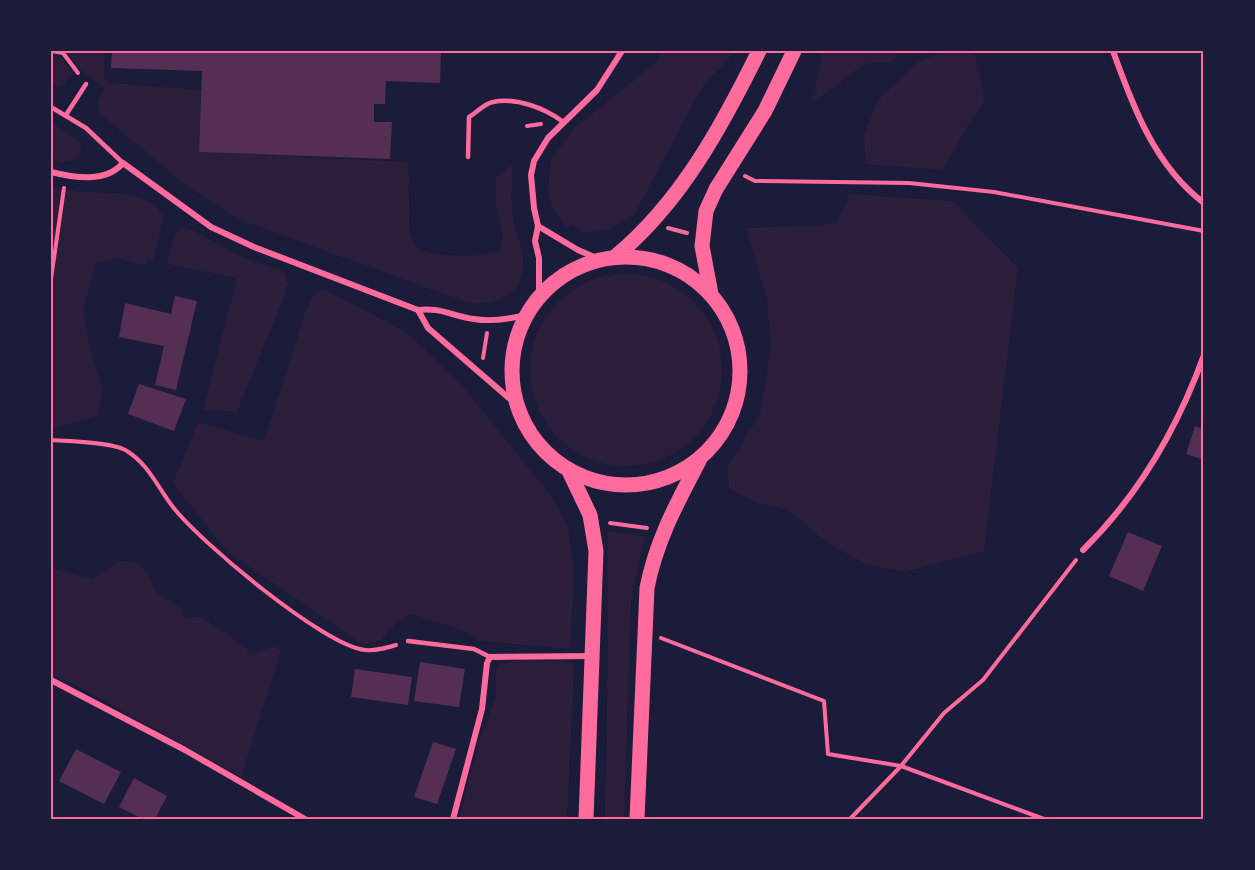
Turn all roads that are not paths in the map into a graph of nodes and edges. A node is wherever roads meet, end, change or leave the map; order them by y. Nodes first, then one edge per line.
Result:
1 (622, 51) edge
2 (759, 51) edge
3 (794, 51) edge
4 (1113, 51) edge
5 (86, 84) dead end
6 (51, 107) edge
7 (66, 115) junction
8 (562, 121) junction
9 (468, 157) dead end
10 (123, 163) junction
11 (51, 172) edge
12 (1204, 203) edge
13 (538, 226) junction
14 (616, 256) junction
15 (599, 259) junction
16 (711, 294) junction
17 (539, 297) junction
18 (418, 310) junction
19 (526, 315) junction
20 (1204, 355) edge
21 (518, 406) junction
22 (700, 458) junction
23 (568, 469) junction
24 (1083, 550) road end
25 (408, 642) road end
26 (594, 656) junction
27 (490, 657) junction
28 (51, 680) edge
29 (305, 819) edge
30 (453, 819) edge
31 (586, 819) edge
32 (637, 819) edge

1 - 8 street
2 - 14 main road
3 - 16 main road
4 - 12 street
5 - 7 lane
6 - 7 lane
7 - 10 lane
8 - 9 lane
8 - 13 street
10 - 11 street
10 - 18 street
13 - 15 street
13 - 17 street
14 - 15 main road
14 - 16 main road
15 - 17 main road
16 - 22 main road
17 - 19 main road
18 - 19 street
18 - 21 street
19 - 21 main road
20 - 24 street
21 - 23 main road
22 - 23 main road
22 - 32 main road
23 - 26 main road
25 - 27 lane
26 - 27 street
26 - 31 main road
27 - 30 street
28 - 29 street

